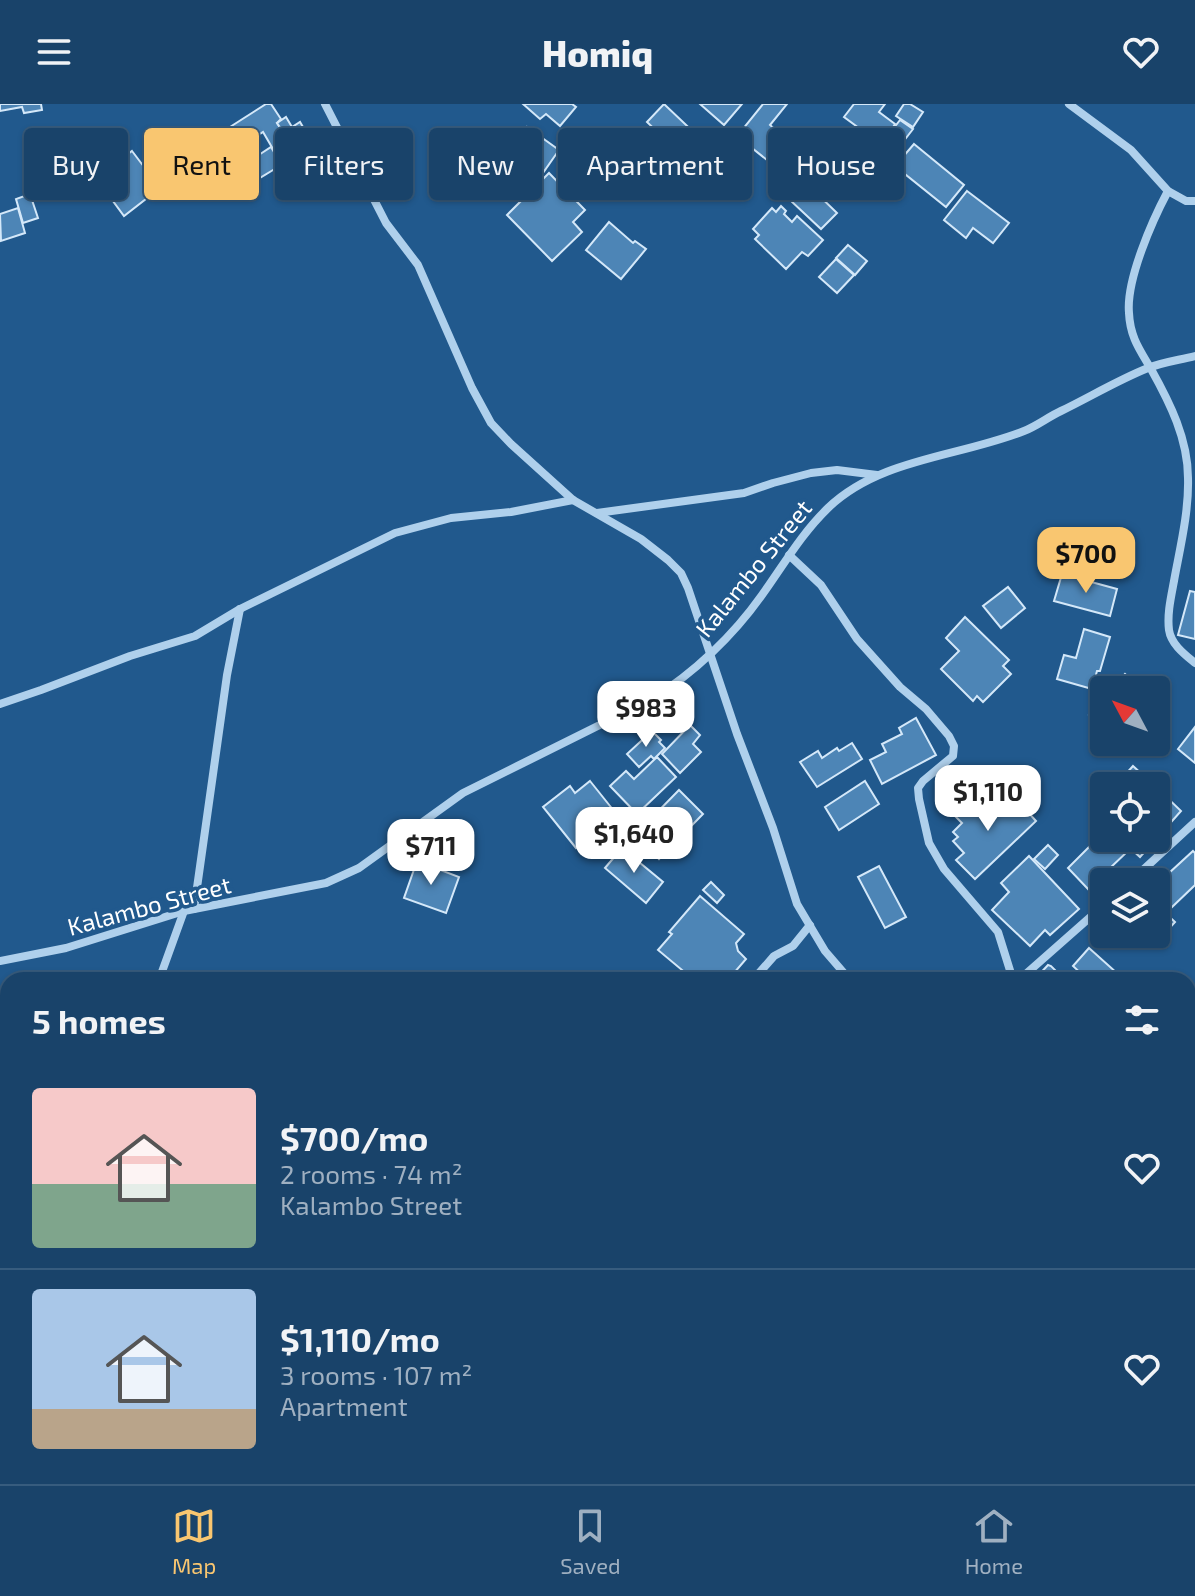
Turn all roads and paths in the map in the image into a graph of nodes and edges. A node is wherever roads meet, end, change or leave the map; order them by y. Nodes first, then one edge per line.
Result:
1 (325, 104) edge
2 (1069, 104) edge
3 (1168, 191) junction
4 (1195, 201) edge
5 (1195, 356) edge
6 (1150, 367) junction
7 (877, 475) junction
8 (573, 500) junction
9 (596, 514) junction
10 (789, 555) junction
11 (240, 609) junction
12 (709, 654) junction
13 (1195, 663) edge
14 (0, 704) edge
15 (1195, 822) edge
16 (1145, 868) edge
17 (189, 910) junction
18 (1090, 917) edge
19 (810, 925) junction
20 (0, 961) edge
21 (162, 972) edge
22 (759, 972) edge
23 (843, 972) edge
24 (1013, 972) edge
25 (1025, 972) edge

1 - 8 street
2 - 3 street
3 - 4 street
3 - 6 street
5 - 6 street, Kalambo Street
6 - 7 street, Kalambo Street
6 - 13 street
7 - 9 street
7 - 10 street, Kalambo Street
8 - 9 street
8 - 11 street
9 - 12 street
10 - 12 street, Kalambo Street
10 - 24 street
11 - 14 street
11 - 17 street
12 - 17 street, Kalambo Street
12 - 19 street
15 - 16 street
17 - 20 street, Kalambo Street
17 - 21 street
18 - 25 street
19 - 22 street
19 - 23 street

